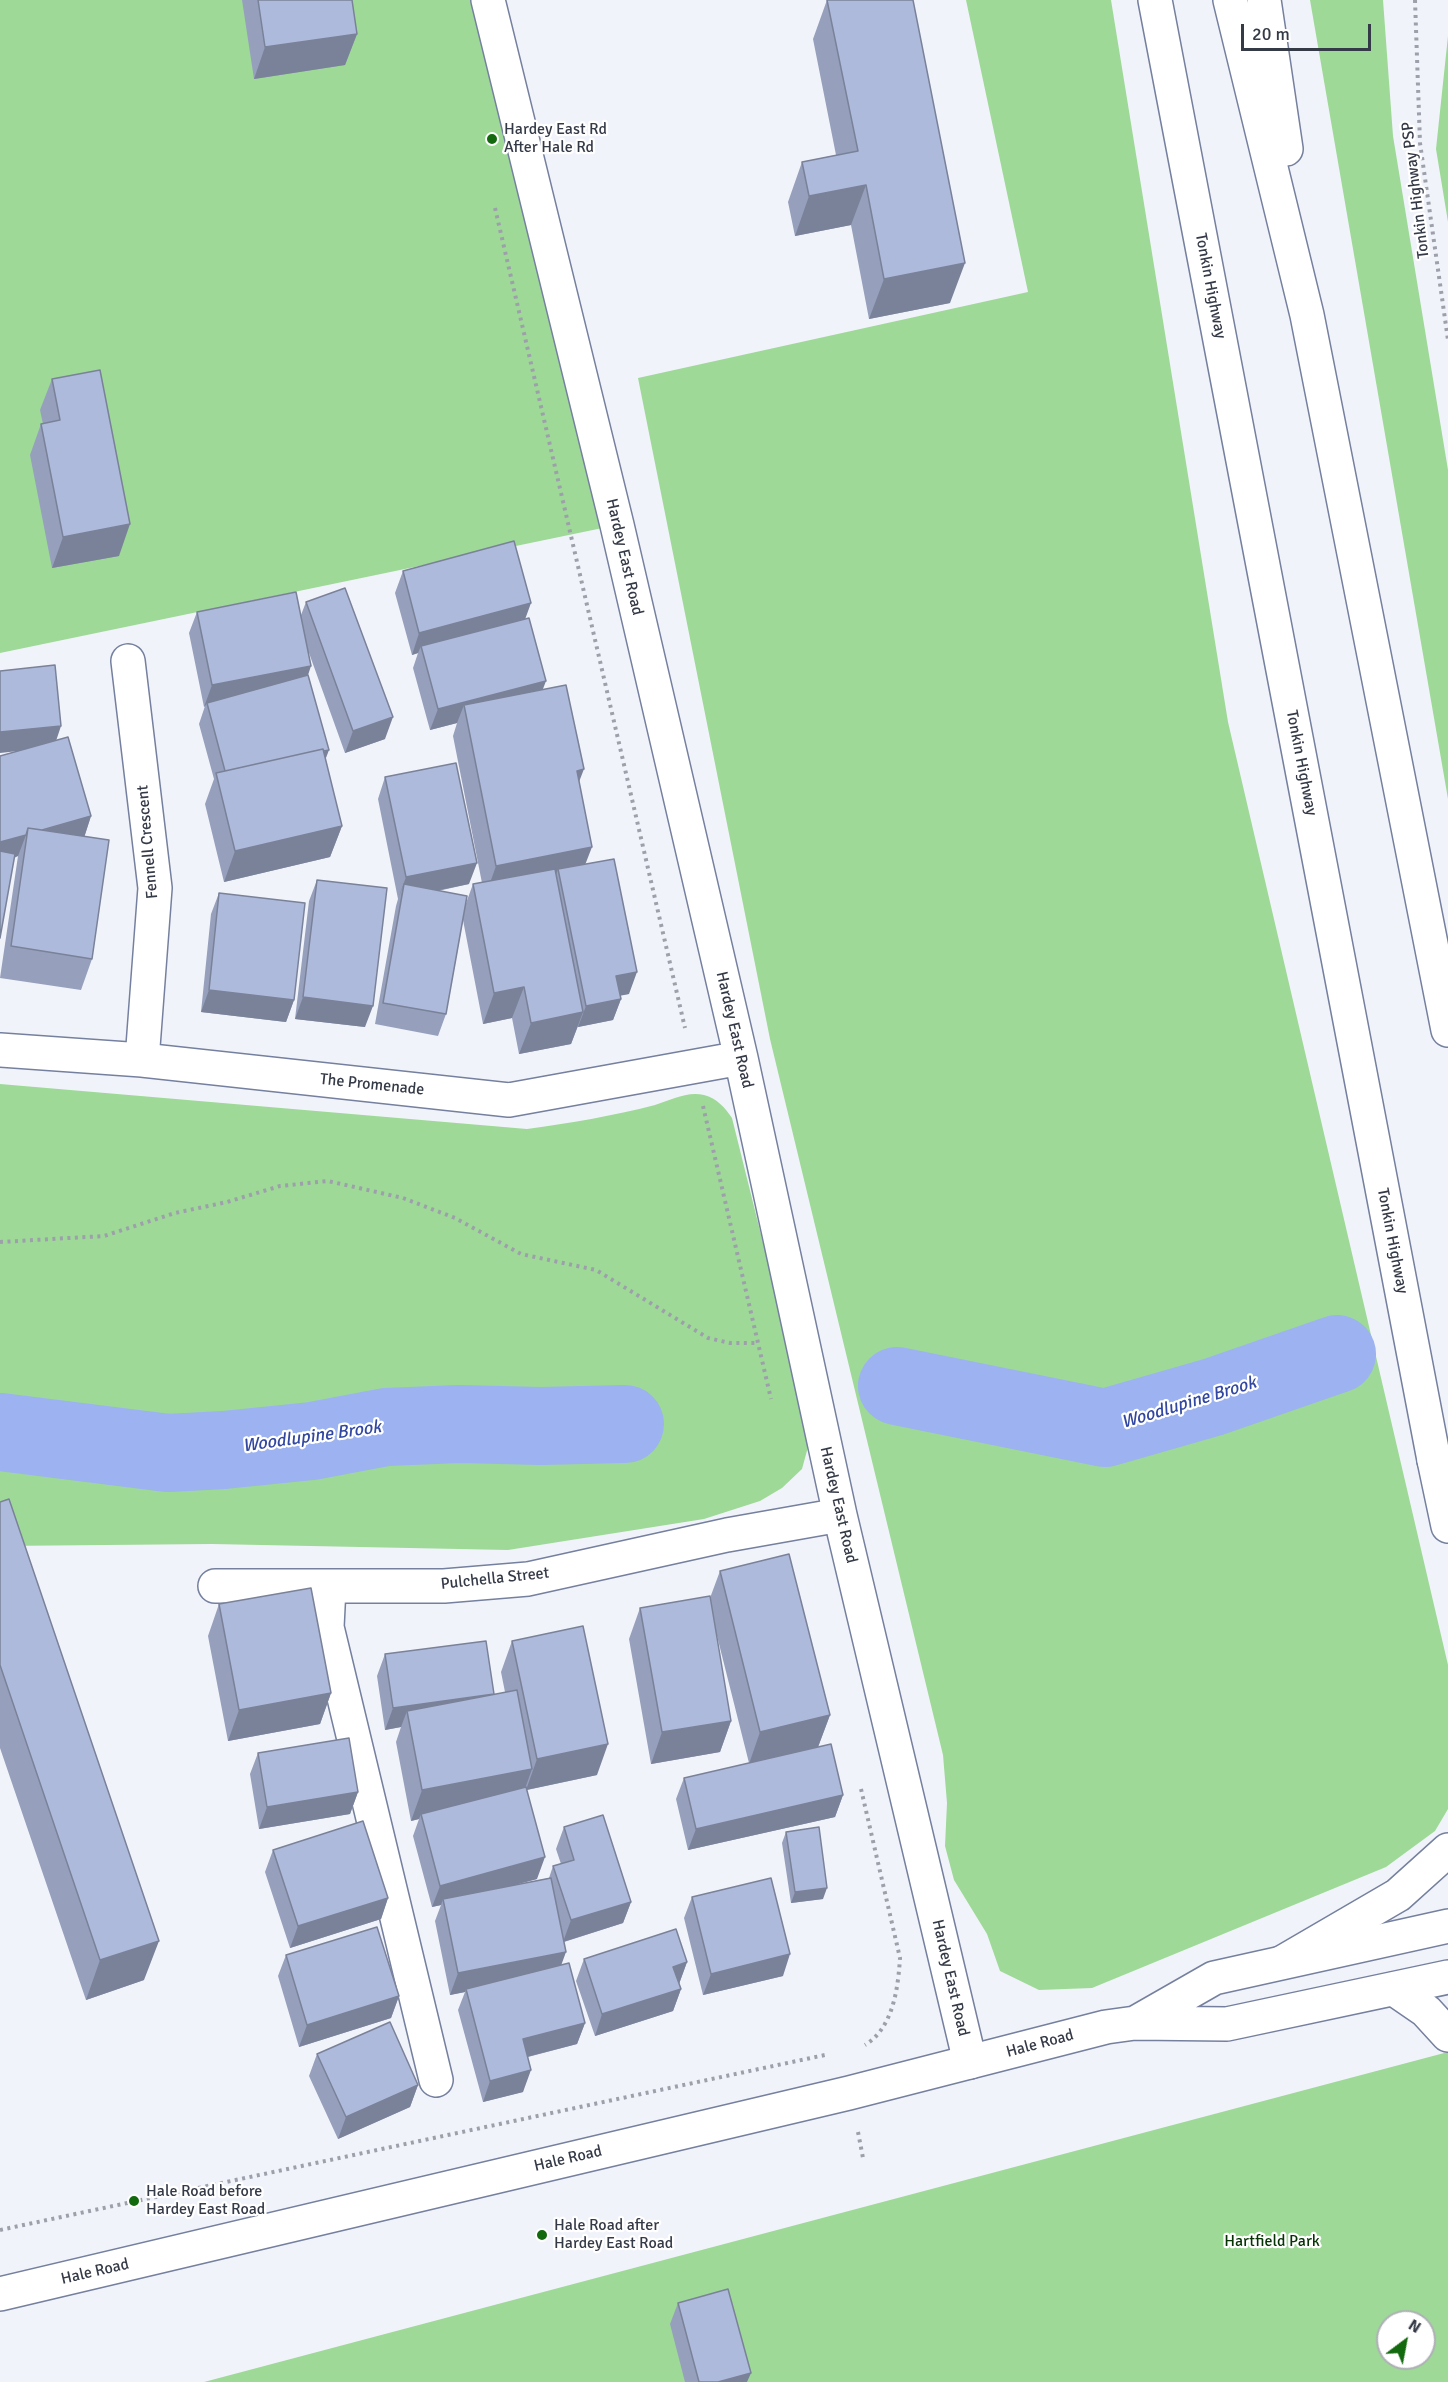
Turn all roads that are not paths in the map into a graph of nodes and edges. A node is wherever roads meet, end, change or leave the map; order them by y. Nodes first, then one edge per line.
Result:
1 (488, 0) edge
2 (1155, 0) edge
3 (1230, 0) edge
4 (1264, 0) edge
5 (1307, 315) junction
6 (128, 661) dead end
7 (1448, 1030) edge
8 (0, 1050) edge
9 (741, 1058) junction
10 (142, 1060) junction
11 (840, 1515) junction
12 (1448, 1526) edge
13 (215, 1586) dead end
14 (329, 1587) junction
15 (1448, 1850) edge
16 (1448, 1926) edge
17 (1283, 1962) junction
18 (1448, 1977) edge
19 (1394, 1989) junction
20 (1135, 2023) junction
21 (1448, 2035) edge
22 (970, 2062) junction
23 (436, 2080) dead end
24 (0, 2294) edge

1 - 9 main road, Hardey East Road
2 - 12 main road, Tonkin Highway
3 - 5 main road
4 - 5 main road
5 - 7 main road
6 - 10 main road, Fennell Crescent
8 - 10 main road, The Promenade
9 - 10 main road, The Promenade
9 - 11 main road, Hardey East Road
11 - 14 main road, Pulchella Street
11 - 22 main road, Hardey East Road
13 - 14 main road, Pulchella Street
14 - 23 main road
15 - 17 main road
16 - 17 main road, Hale Road
17 - 20 main road, Hale Road
18 - 19 main road, Hale Road
19 - 20 main road, Hale Road
19 - 21 main road
20 - 22 main road, Hale Road
22 - 24 main road, Hale Road

